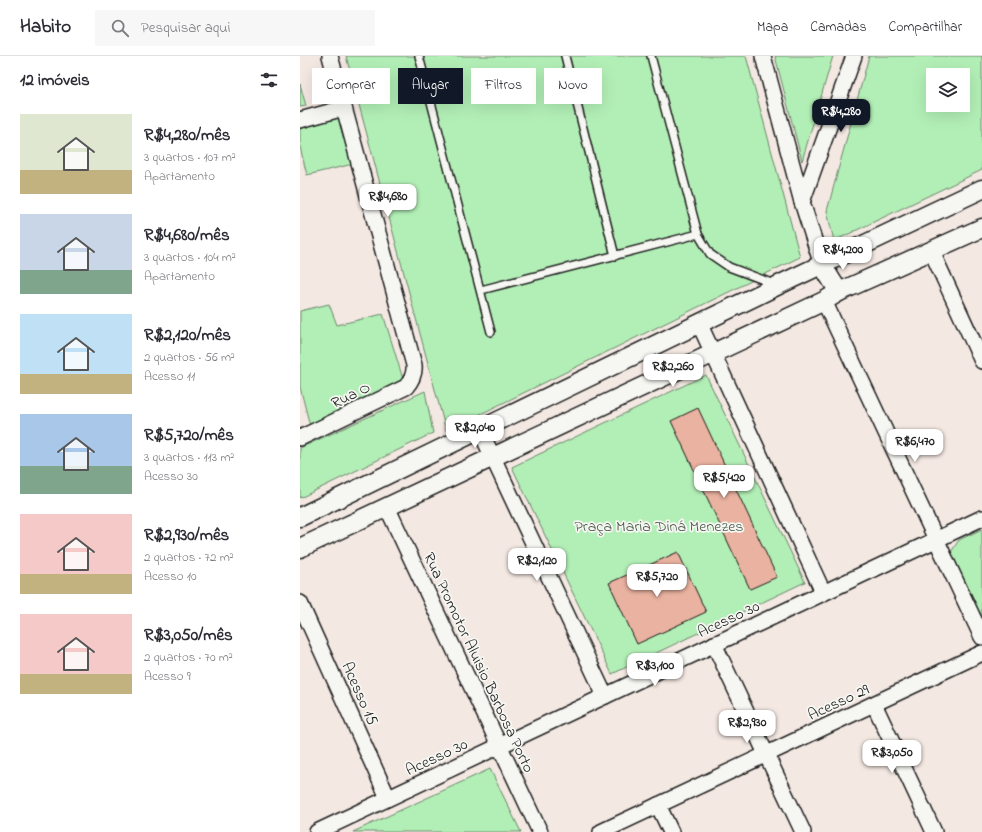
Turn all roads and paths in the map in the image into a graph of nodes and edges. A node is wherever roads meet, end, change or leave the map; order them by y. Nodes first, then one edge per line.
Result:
1 (330, 56) edge
2 (419, 56) edge
3 (565, 56) edge
4 (651, 56) edge
5 (763, 56) edge
6 (854, 56) edge
7 (344, 108) junction
8 (300, 120) edge
9 (982, 190) edge
10 (802, 202) junction
11 (982, 228) edge
12 (698, 234) junction
13 (931, 250) junction
14 (615, 256) junction
15 (822, 265) junction
16 (778, 285) junction
17 (481, 290) junction
18 (832, 297) junction
19 (700, 323) junction
20 (491, 332) dead end
21 (713, 353) junction
22 (982, 361) edge
23 (480, 430) junction
24 (301, 434) edge
25 (493, 456) junction
26 (387, 508) junction
27 (300, 517) edge
28 (982, 518) edge
29 (936, 540) junction
30 (300, 548) edge
31 (823, 592) junction
32 (300, 603) edge
33 (982, 637) edge
34 (714, 644) junction
35 (982, 653) edge
36 (605, 696) junction
37 (874, 704) junction
38 (499, 746) junction
39 (766, 754) junction
40 (388, 798) junction
41 (658, 805) junction
42 (317, 832) edge
43 (540, 832) edge
44 (601, 832) edge
45 (671, 832) edge
46 (803, 832) edge
47 (934, 832) edge

1 - 7 street
2 - 17 lane
3 - 14 lane
4 - 12 lane
5 - 10 street
6 - 10 street
7 - 8 street
7 - 24 street, Rua O
9 - 15 street
10 - 15 street
11 - 13 street
12 - 14 lane
12 - 16 lane
13 - 18 street
13 - 22 street
14 - 17 lane
15 - 16 street
15 - 18 street
16 - 19 street
17 - 20 lane
18 - 21 street
18 - 29 street
19 - 21 street
19 - 23 street
21 - 25 street
21 - 31 street
23 - 25 street
23 - 27 street
25 - 26 street
25 - 36 street
26 - 30 street
26 - 38 street, Rua Promotor Aluisio Barbosa Porto
28 - 29 street, Acesso 30
29 - 31 street, Acesso 30
29 - 33 street
31 - 34 street, Acesso 30
32 - 40 street, Acesso 15
34 - 36 street, Acesso 30
34 - 39 street
35 - 37 street, Acesso 29
36 - 38 street, Acesso 30
37 - 39 street, Acesso 29
37 - 47 street
38 - 40 street, Acesso 30
38 - 43 street, Rua Promotor Aluisio Barbosa Porto
39 - 41 street, Acesso 29
39 - 46 street
40 - 42 street, Acesso 30
41 - 44 street, Acesso 29
41 - 45 street

